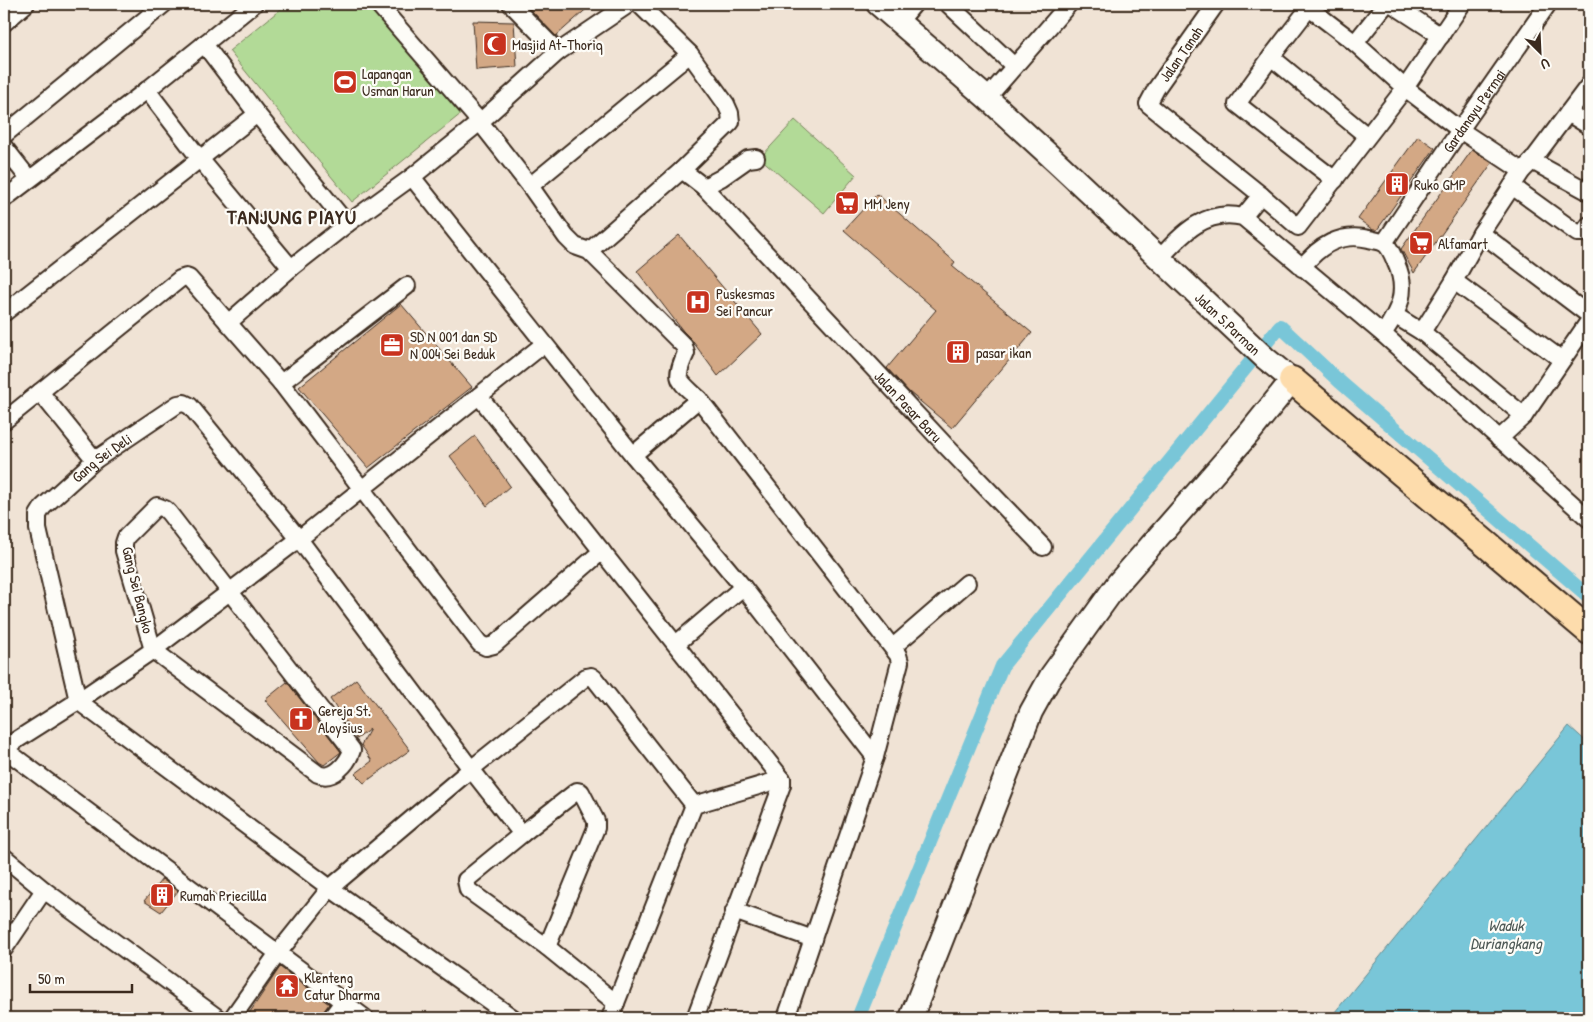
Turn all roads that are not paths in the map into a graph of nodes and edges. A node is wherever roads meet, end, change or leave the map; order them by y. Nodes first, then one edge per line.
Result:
1 (26, 4) edge
2 (164, 4) edge
3 (254, 4) edge
4 (511, 4) edge
5 (629, 4) edge
6 (639, 4) edge
7 (878, 4) edge
8 (914, 4) edge
9 (948, 4) edge
10 (1069, 4) edge
11 (1216, 4) edge
12 (1386, 4) edge
13 (1392, 4) edge
14 (1462, 4) edge
15 (1548, 4) edge
16 (386, 6) edge
17 (1310, 6) edge
18 (899, 22) junction
19 (4, 23) edge
20 (1441, 36) junction
21 (1355, 43) junction
22 (204, 44) junction
23 (558, 52) junction
24 (690, 54) junction
25 (1271, 56) junction
26 (1014, 66) junction
27 (1589, 85) edge
28 (1405, 88) junction
29 (147, 90) junction
30 (987, 98) junction
31 (1568, 113) junction
32 (257, 114) junction
33 (480, 122) junction
34 (1589, 126) edge
35 (1460, 130) junction
36 (4, 135) edge
37 (1367, 136) junction
38 (4, 147) edge
39 (200, 158) junction
40 (756, 158) dead end
41 (1527, 166) junction
42 (682, 170) junction
43 (412, 177) junction
44 (29, 179) junction
45 (1334, 180) junction
46 (530, 186) junction
47 (1512, 186) junction
48 (704, 187) junction
49 (1589, 192) edge
50 (1260, 195) junction
51 (4, 199) edge
52 (1244, 217) junction
53 (347, 224) junction
54 (1589, 225) edge
55 (1481, 233) junction
56 (1384, 244) junction
57 (589, 252) junction
58 (1160, 258) junction
59 (291, 268) junction
60 (1302, 268) junction
61 (1454, 281) junction
62 (407, 286) dead end
63 (4, 313) edge
64 (1589, 315) edge
65 (1396, 316) junction
66 (1589, 321) edge
67 (228, 323) junction
68 (1422, 332) junction
69 (1382, 334) junction
70 (544, 344) junction
71 (1562, 360) junction
72 (1292, 380) junction
73 (281, 383) junction
74 (40, 392) junction
75 (479, 396) junction
76 (700, 399) junction
77 (1524, 416) junction
78 (4, 421) edge
79 (1499, 439) junction
80 (633, 455) junction
81 (95, 460) junction
82 (362, 490) junction
83 (1589, 519) edge
84 (299, 539) junction
85 (1043, 547) dead end
86 (602, 550) junction
87 (967, 583) dead end
88 (743, 587) junction
89 (230, 591) junction
90 (1589, 631) edge
91 (676, 644) junction
92 (893, 647) junction
93 (153, 650) junction
94 (78, 701) junction
95 (4, 749) edge
96 (875, 756) junction
97 (471, 769) junction
98 (782, 779) junction
99 (694, 805) junction
100 (522, 834) junction
101 (4, 858) edge
102 (330, 888) junction
103 (44, 890) junction
104 (734, 911) junction
105 (813, 939) junction
106 (546, 947) junction
107 (4, 949) edge
108 (278, 953) junction
109 (343, 1002) junction
110 (613, 1011) edge
111 (218, 1018) edge
112 (232, 1018) edge
113 (331, 1018) edge
114 (365, 1018) edge
115 (513, 1018) edge
116 (694, 1018) edge
117 (786, 1018) edge
118 (911, 1018) edge

1 - 19 street
2 - 36 street
3 - 22 street
4 - 23 street
5 - 23 street
6 - 24 street
7 - 18 street, Jalan S.Parman
8 - 18 street
9 - 26 street
10 - 26 street
11 - 50 street, Jalan Tanah
12 - 21 street
13 - 20 street
14 - 20 street
15 - 35 street, Gardanayu Permai
16 - 33 street
17 - 21 street
17 - 25 street
18 - 30 street, Jalan S.Parman
20 - 28 street
21 - 28 street
22 - 29 street
22 - 32 street
23 - 33 street
24 - 42 street
24 - 46 street
25 - 37 street
25 - 45 street
26 - 30 street
27 - 31 street
28 - 35 street
28 - 37 street
29 - 39 street
29 - 44 street
30 - 58 street, Jalan S.Parman
31 - 34 street
31 - 41 street
32 - 39 street
32 - 53 street
33 - 43 street
33 - 46 street
35 - 41 street
35 - 56 street, Gardanayu Permai
37 - 45 street
38 - 44 street
39 - 59 street
39 - 63 street
40 - 48 street
41 - 47 street
41 - 49 street
42 - 48 street, Jalan Pasar Baru
42 - 57 street
43 - 53 street
43 - 70 street
44 - 51 street
45 - 50 street
46 - 57 street
47 - 54 street
47 - 55 street
48 - 85 street, Jalan Pasar Baru
50 - 52 street
52 - 58 street
52 - 60 street
53 - 59 street
55 - 61 street
55 - 64 street
56 - 60 street
56 - 65 street
57 - 76 street
58 - 72 street, Jalan S.Parman
59 - 67 street
60 - 69 street
61 - 68 street
61 - 71 street
62 - 73 street
65 - 68 street
65 - 69 street
66 - 71 street
67 - 73 street
67 - 74 street
68 - 77 street
69 - 79 street
70 - 75 street
70 - 80 street
71 - 77 street
72 - 90 main road, Jalan S.Parman
72 - 118 street
73 - 82 street
74 - 78 street
74 - 81 street
75 - 82 street
75 - 86 street
76 - 80 street
76 - 92 street
77 - 79 street
79 - 83 street
80 - 88 street
81 - 84 street, Gang Sei Deli
81 - 94 street, Gang Sei Deli
82 - 84 street
82 - 86 street
84 - 89 street
84 - 97 street
86 - 91 street
87 - 92 street
88 - 91 street
88 - 96 street
89 - 93 street
89 - 93 street, Gang Sei Bangko
89 - 93 street
91 - 98 street
92 - 96 street
93 - 94 street
94 - 95 street
94 - 102 street
95 - 108 street
96 - 105 street
97 - 99 street
97 - 100 street
97 - 102 street
98 - 99 street
98 - 104 street
99 - 110 street
100 - 106 street
100 - 106 street
101 - 103 street
102 - 108 street
102 - 115 street
103 - 107 street
103 - 111 street
104 - 105 street
104 - 116 street
105 - 117 street
106 - 110 street
108 - 109 street
108 - 112 street
109 - 113 street
109 - 114 street

